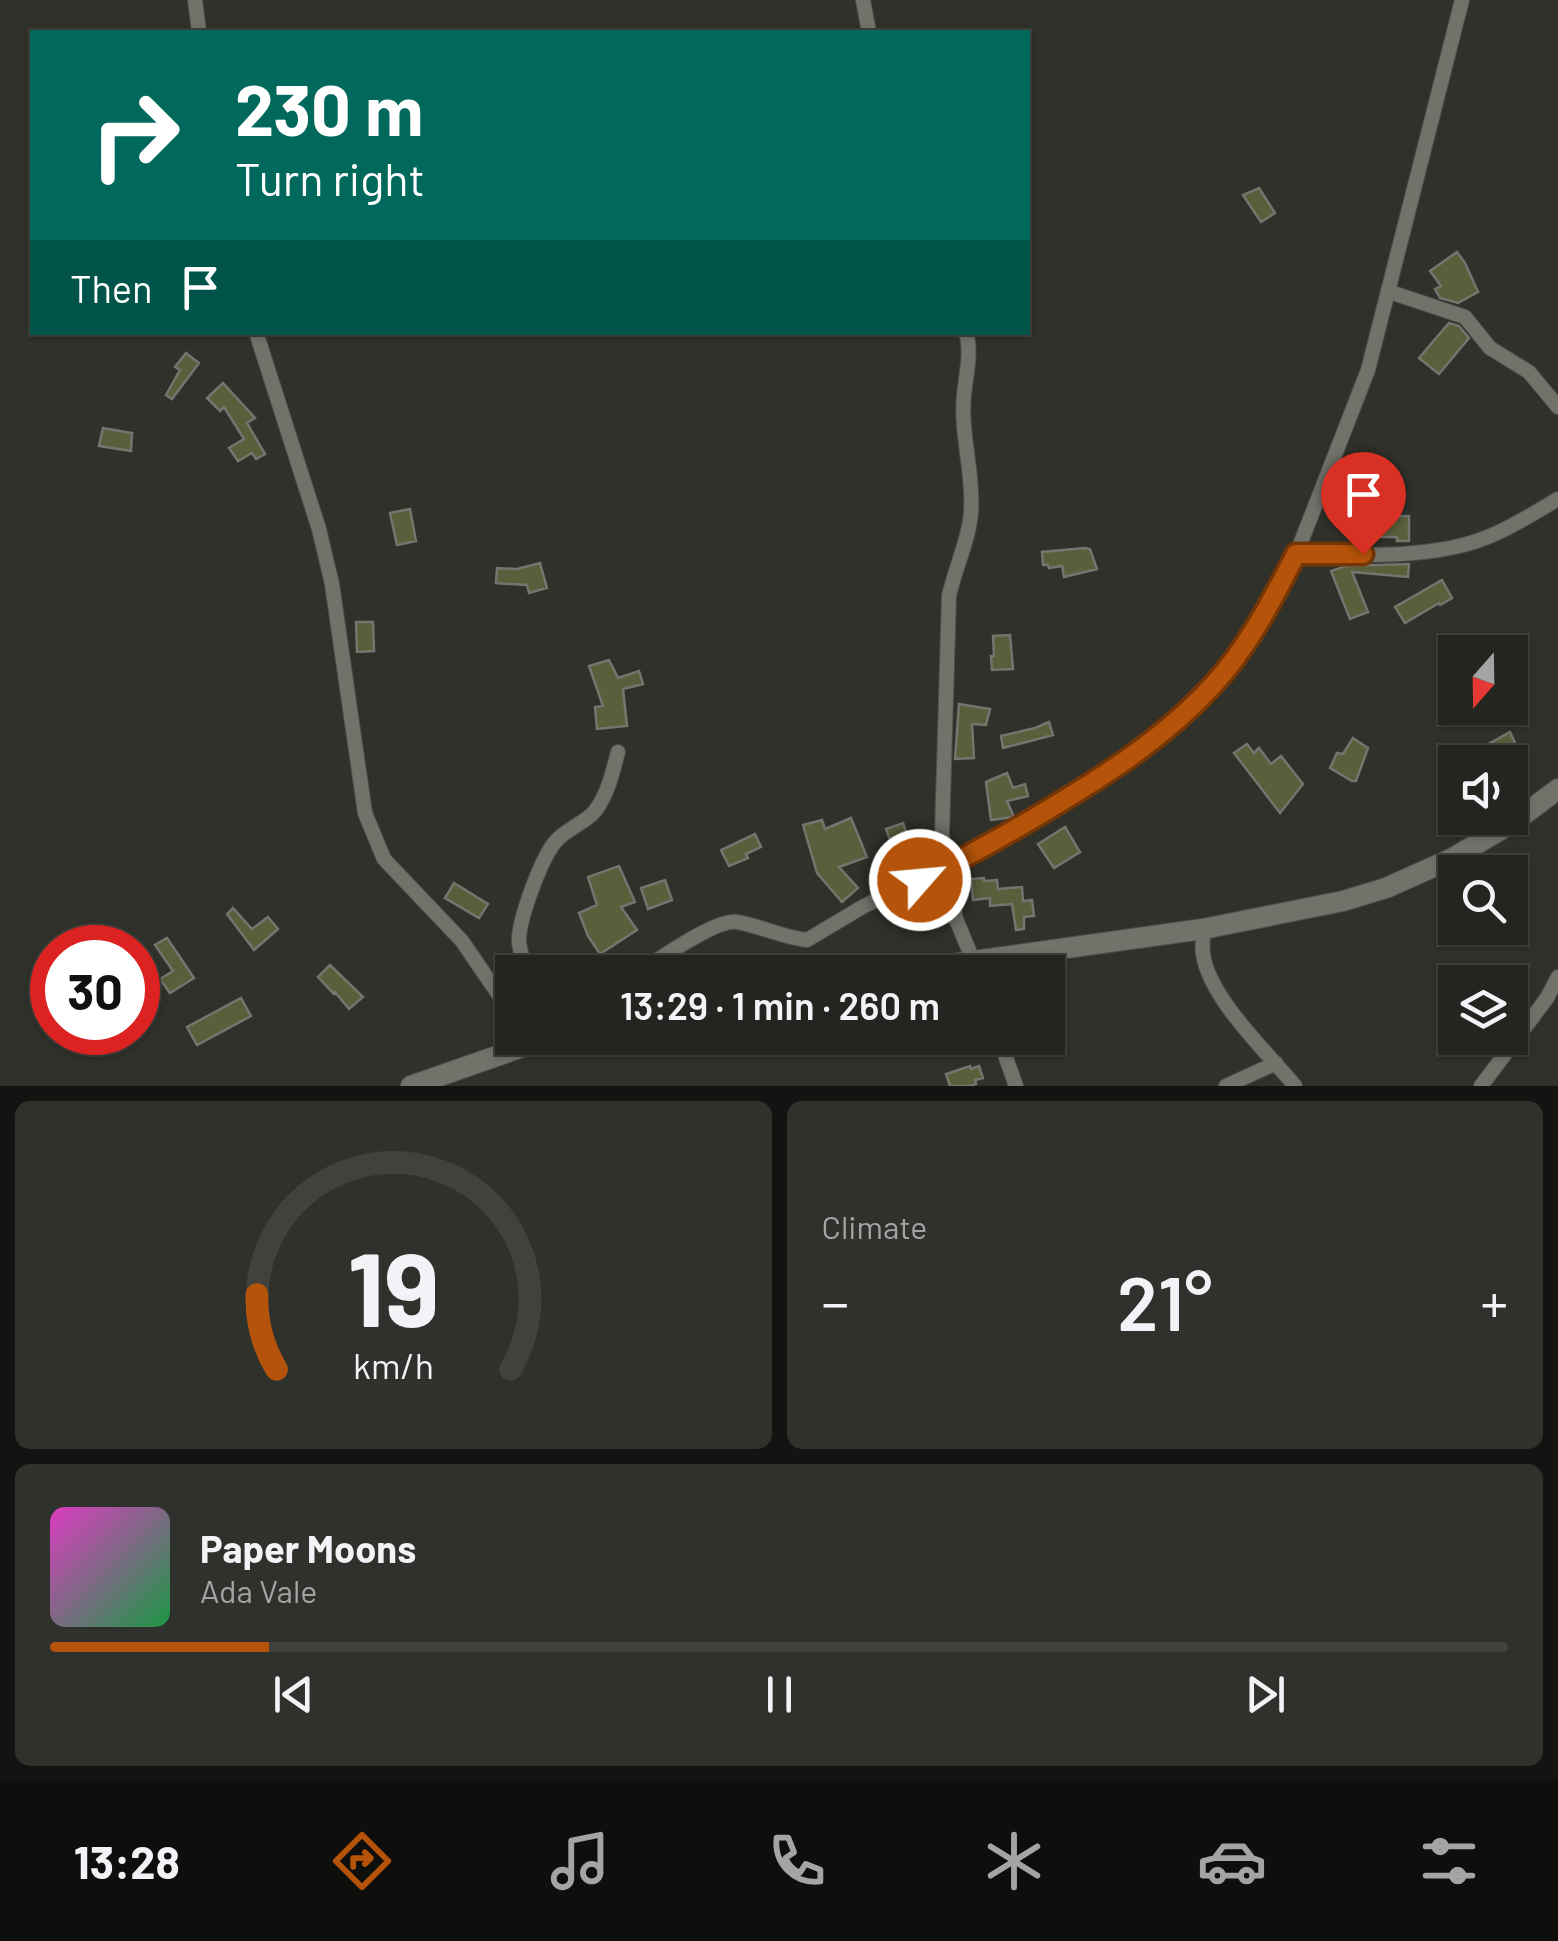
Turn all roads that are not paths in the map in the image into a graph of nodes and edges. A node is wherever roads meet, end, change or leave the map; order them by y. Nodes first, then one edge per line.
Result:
1 (195, 0) edge
2 (863, 0) edge
3 (1462, 0) edge
4 (199, 30) edge
5 (869, 30) edge
6 (1390, 292) junction
7 (257, 335) edge
8 (966, 335) edge
9 (1558, 406) edge
10 (1558, 499) edge
11 (1296, 554) junction
12 (618, 752) dead end
13 (1558, 789) edge
14 (945, 868) junction
15 (1204, 930) junction
16 (521, 955) edge
17 (666, 955) edge
18 (971, 955) edge
19 (1050, 955) edge
20 (1558, 977) edge
21 (495, 990) edge
22 (495, 1054) edge
23 (1005, 1055) edge
24 (1276, 1063) junction
25 (411, 1086) edge
26 (1016, 1086) edge
27 (1226, 1086) edge
28 (1295, 1086) edge
29 (1481, 1086) edge

1 - 4 street
2 - 5 street
3 - 6 street
6 - 9 street
6 - 11 street
7 - 21 street
8 - 14 street
10 - 11 street
11 - 14 street
12 - 16 street
13 - 15 main road
14 - 17 street
14 - 18 street
15 - 19 main road
15 - 24 street
20 - 29 street
22 - 25 main road
23 - 26 street
24 - 27 street
24 - 28 street

